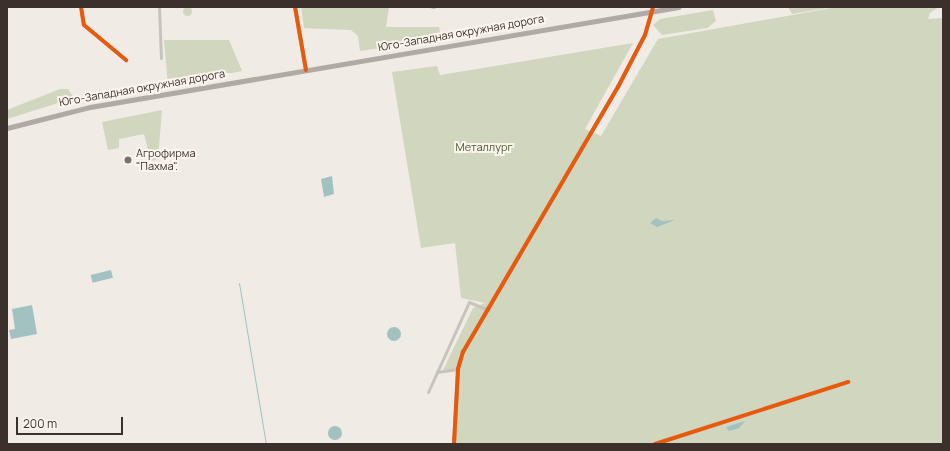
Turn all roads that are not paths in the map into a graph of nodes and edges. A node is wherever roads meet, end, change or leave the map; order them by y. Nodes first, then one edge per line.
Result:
1 (81, 7) edge
2 (158, 7) edge
3 (295, 7) edge
4 (679, 7) edge
5 (652, 9) edge
6 (161, 58) dead end
7 (126, 60) dead end
8 (306, 70) junction
9 (7, 128) edge
10 (489, 310) junction
11 (458, 369) junction
12 (437, 372) junction
13 (848, 382) dead end
14 (428, 392) dead end
15 (454, 444) edge
16 (656, 444) edge

1 - 7 street
2 - 6 street
3 - 8 street
4 - 5 highway, Юго-Западная окружная дорога
5 - 8 highway, Юго-Западная окружная дорога
5 - 10 street
8 - 9 highway, Юго-Западная окружная дорога
10 - 11 street
10 - 12 street
11 - 12 street
11 - 15 street
12 - 14 street
13 - 16 street

